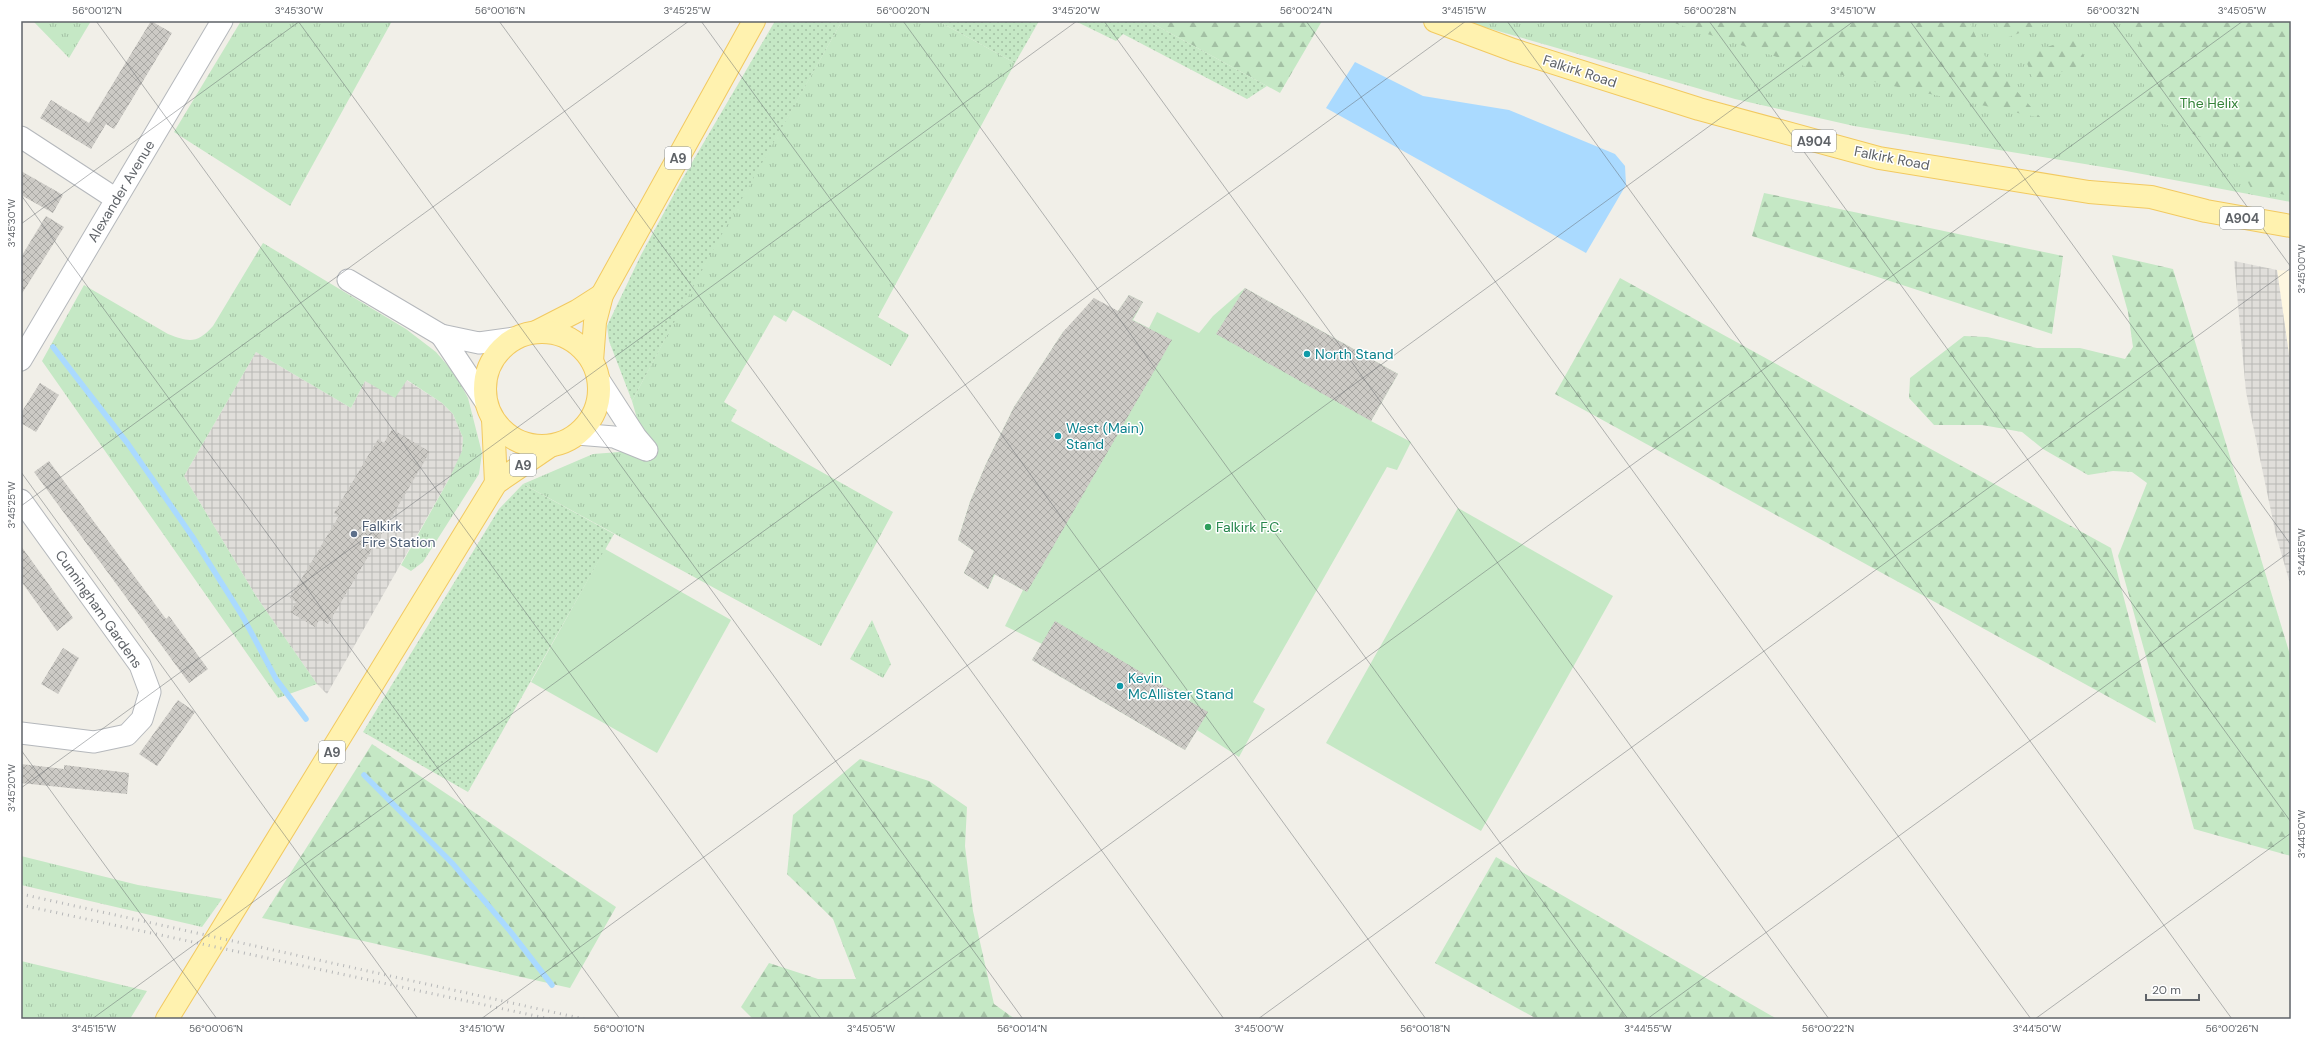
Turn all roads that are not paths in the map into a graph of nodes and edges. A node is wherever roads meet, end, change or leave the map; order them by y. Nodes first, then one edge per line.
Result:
1 (222, 21) edge
2 (754, 21) edge
3 (1435, 21) edge
4 (21, 137) edge
5 (116, 199) junction
6 (2285, 225) edge
7 (348, 280) dead end
8 (602, 295) junction
9 (538, 331) junction
10 (441, 335) junction
11 (514, 338) junction
12 (21, 360) edge
13 (596, 371) junction
14 (489, 410) junction
15 (577, 434) junction
16 (550, 446) junction
17 (496, 483) junction
18 (21, 500) edge
19 (21, 733) edge
20 (168, 1019) edge

1 - 5 street, Alexander Avenue
2 - 8 main road, A9
3 - 6 main road, Falkirk Road / A904
4 - 5 street
5 - 12 street, Alexander Avenue
7 - 10 street
8 - 9 main road, A9
8 - 13 main road, A9
9 - 11 main road
9 - 13 main road
10 - 11 street
10 - 14 street
11 - 14 main road
13 - 15 main road
13 - 15 street
14 - 16 main road
14 - 17 main road, A9
15 - 16 main road
16 - 17 main road, A9
17 - 20 main road, A9
18 - 19 street, Cunningham Gardens

